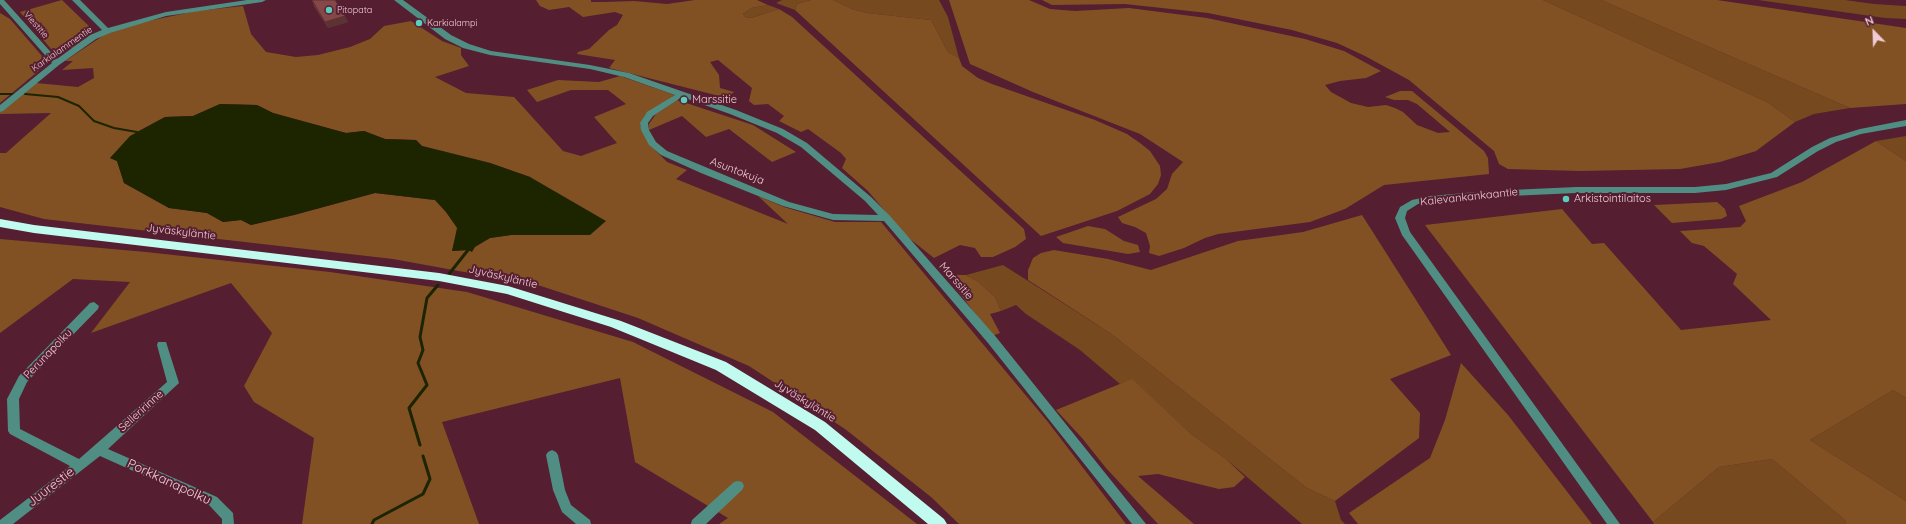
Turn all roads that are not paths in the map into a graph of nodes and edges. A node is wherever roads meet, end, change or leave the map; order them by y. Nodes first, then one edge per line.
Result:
1 (0, 0) edge
2 (76, 0) edge
3 (262, 0) edge
4 (398, 0) edge
5 (107, 31) junction
6 (56, 63) junction
7 (682, 94) junction
8 (0, 109) edge
9 (1906, 123) edge
10 (887, 218) junction
11 (0, 223) edge
12 (94, 306) dead end
13 (162, 345) dead end
14 (99, 450) junction
15 (552, 455) dead end
16 (79, 466) junction
17 (738, 486) dead end
18 (4, 524) edge
19 (228, 524) edge
20 (585, 524) edge
21 (697, 524) edge
22 (939, 524) edge
23 (1140, 524) edge
24 (1614, 524) edge

1 - 6 street, Viestitie
2 - 5 street
3 - 5 street, Karkialammentie
4 - 7 street, Marssitie
5 - 6 street, Karkialammentie
6 - 8 street, Karkialammentie
7 - 10 street, Marssitie
7 - 10 street, Asuntokuja
9 - 24 street, Kalevankankaantie
10 - 23 street, Marssitie
11 - 22 highway, Jyväskyläntie
12 - 16 street, Perunapolku
13 - 14 street, Selleririnne
14 - 16 street, Juurestie
14 - 19 street, Porkkanapolku
15 - 20 street
16 - 18 street, Juurestie
17 - 21 street

